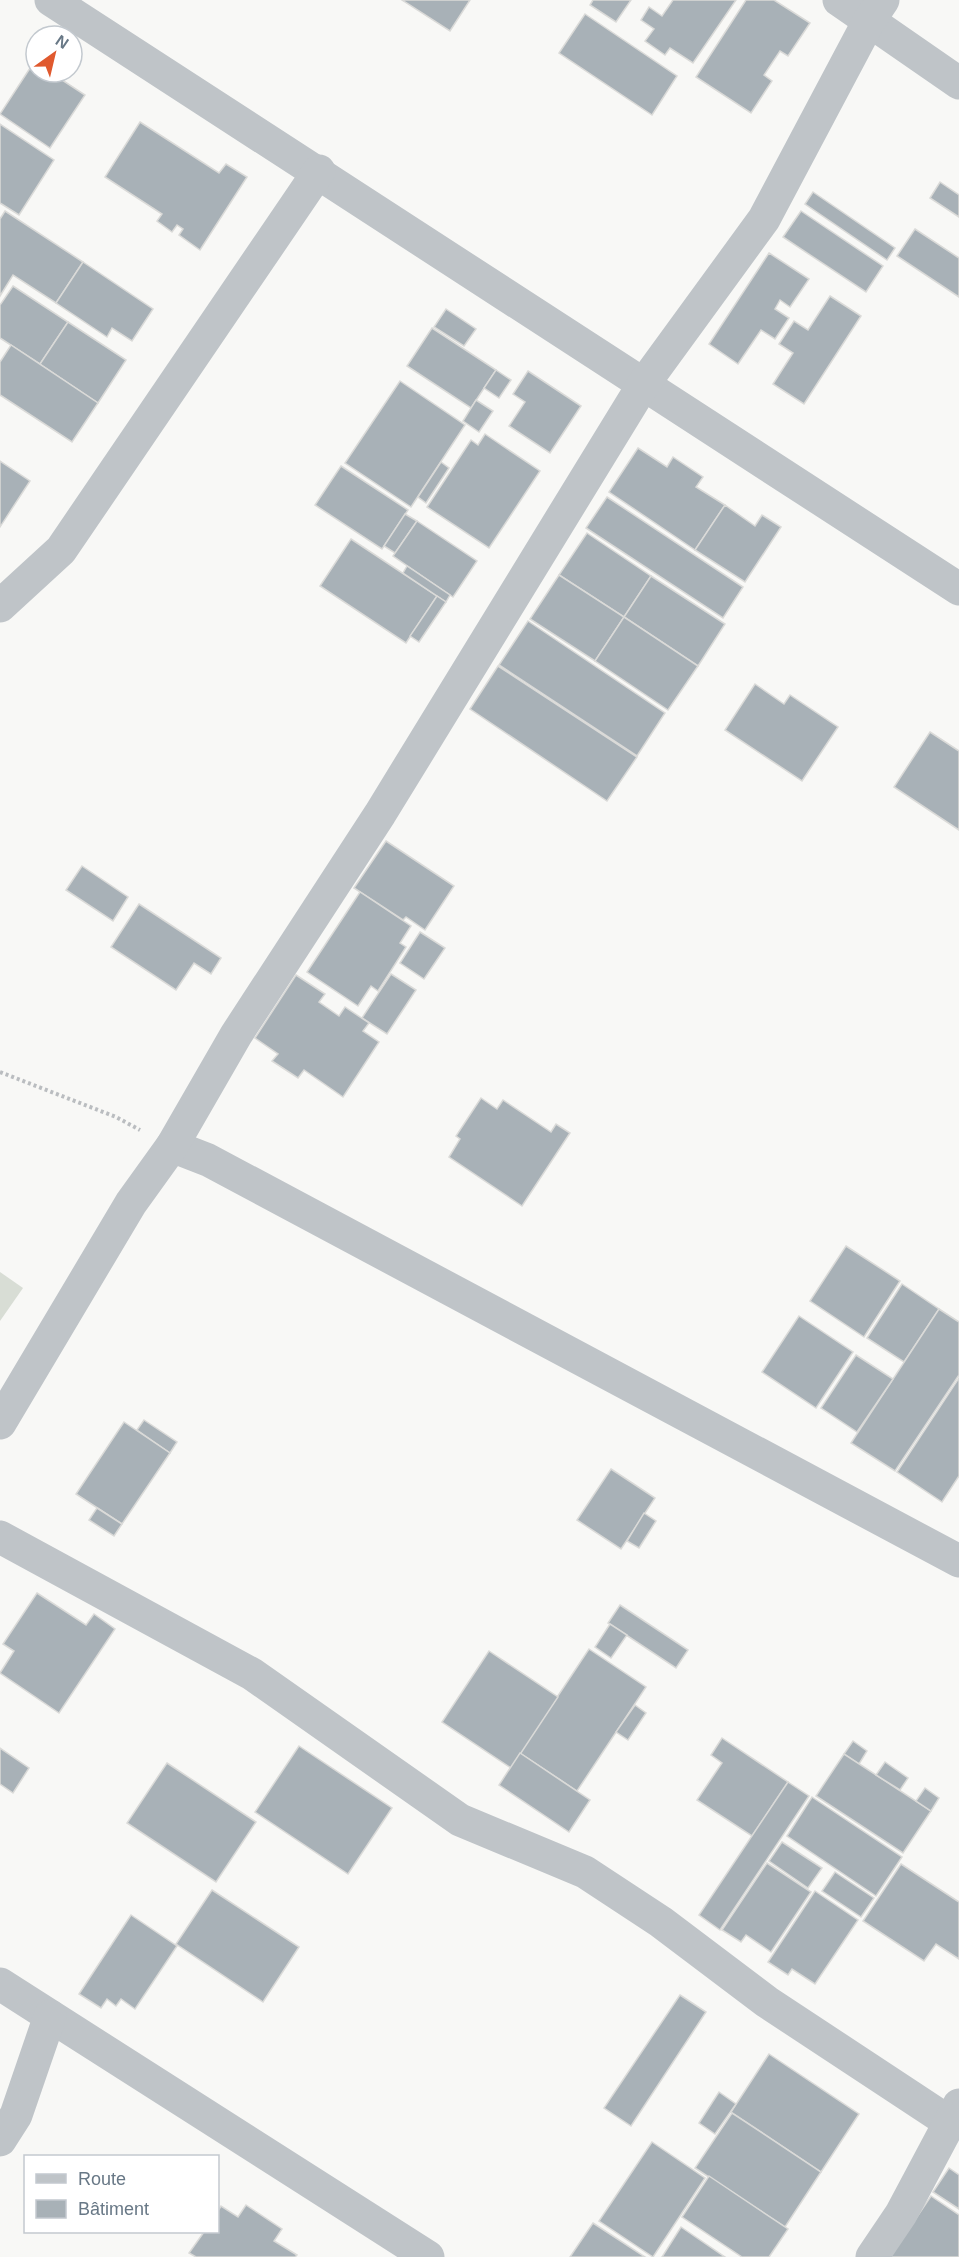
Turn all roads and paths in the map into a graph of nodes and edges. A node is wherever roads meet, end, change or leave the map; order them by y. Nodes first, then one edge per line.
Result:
1 (51, 0) edge
2 (839, 0) edge
3 (876, 11) edge
4 (959, 83) edge
5 (319, 171) junction
6 (643, 385) junction
7 (959, 589) edge
8 (0, 606) edge
9 (0, 1072) edge
10 (172, 1146) junction
11 (0, 1423) edge
12 (0, 1537) edge
13 (959, 1561) edge
14 (0, 1984) edge
15 (50, 2016) junction
16 (954, 2113) edge
17 (0, 2140) edge
18 (428, 2257) edge
19 (872, 2257) edge

1 - 5 street
2 - 3 street
3 - 4 street
3 - 6 street
5 - 6 street
5 - 8 street
6 - 7 street
6 - 10 street
9 - 10 path
10 - 11 street
10 - 13 street
12 - 16 street
14 - 15 street
15 - 17 street
15 - 18 street
16 - 19 street

